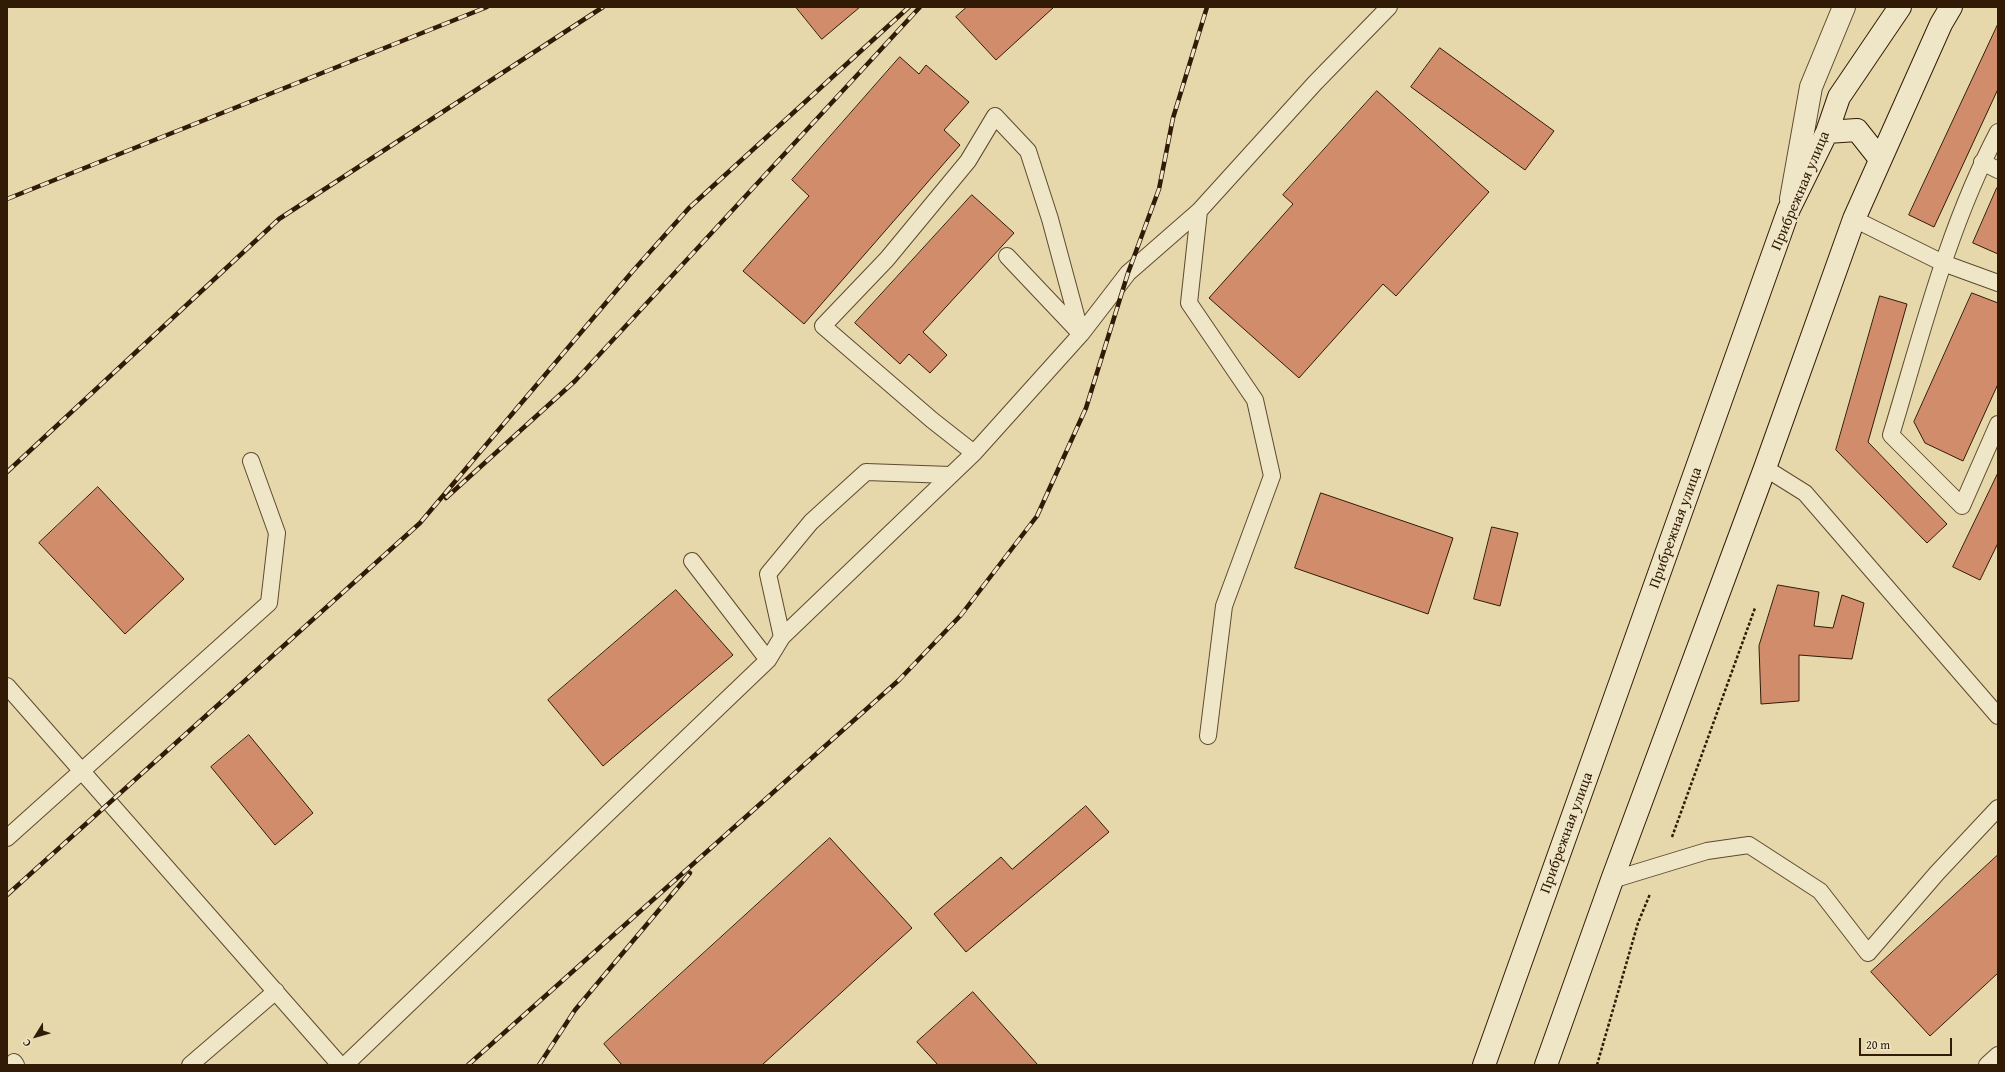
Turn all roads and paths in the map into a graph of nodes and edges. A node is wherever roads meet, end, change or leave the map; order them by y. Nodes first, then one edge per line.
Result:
1 (1389, 7) edge
2 (1844, 7) edge
3 (1900, 7) edge
4 (1951, 7) edge
5 (1827, 132) junction
6 (1998, 132) edge
7 (1880, 159) junction
8 (1982, 162) junction
9 (1998, 170) edge
10 (1789, 209) junction
11 (1199, 211) junction
12 (1854, 219) junction
13 (1007, 256) dead end
14 (1943, 263) junction
15 (1998, 283) edge
16 (1081, 334) junction
17 (1998, 424) edge
18 (974, 453) junction
19 (251, 461) dead end
20 (1765, 468) junction
21 (950, 475) junction
22 (692, 561) dead end
23 (782, 637) junction
24 (768, 660) junction
25 (7, 686) edge
26 (1998, 716) edge
27 (1208, 736) dead end
28 (82, 771) junction
29 (1998, 808) edge
30 (7, 838) edge
31 (1612, 880) junction
32 (276, 991) junction
33 (1998, 1055) edge
34 (190, 1065) edge
35 (340, 1065) edge
36 (345, 1065) edge
37 (1484, 1065) edge
38 (1546, 1065) edge
39 (1987, 1065) edge

1 - 11 lane
2 - 10 main road
3 - 5 main road, Прибрежная улица
4 - 7 main road
5 - 7 main road
5 - 10 main road, Прибрежная улица
6 - 8 lane
7 - 12 main road
8 - 9 lane
8 - 14 lane
10 - 37 main road, Прибрежная улица
11 - 16 lane
11 - 27 lane
12 - 14 lane
12 - 20 main road
13 - 16 lane
14 - 15 lane
14 - 17 lane
16 - 18 lane
16 - 18 lane
18 - 21 lane
19 - 28 lane
20 - 26 lane
20 - 31 main road
21 - 23 lane
21 - 23 lane
22 - 24 lane
23 - 24 lane
24 - 36 lane
25 - 28 lane
28 - 30 lane
28 - 32 lane
29 - 31 lane
31 - 38 main road
32 - 34 lane
32 - 35 lane
33 - 39 lane

